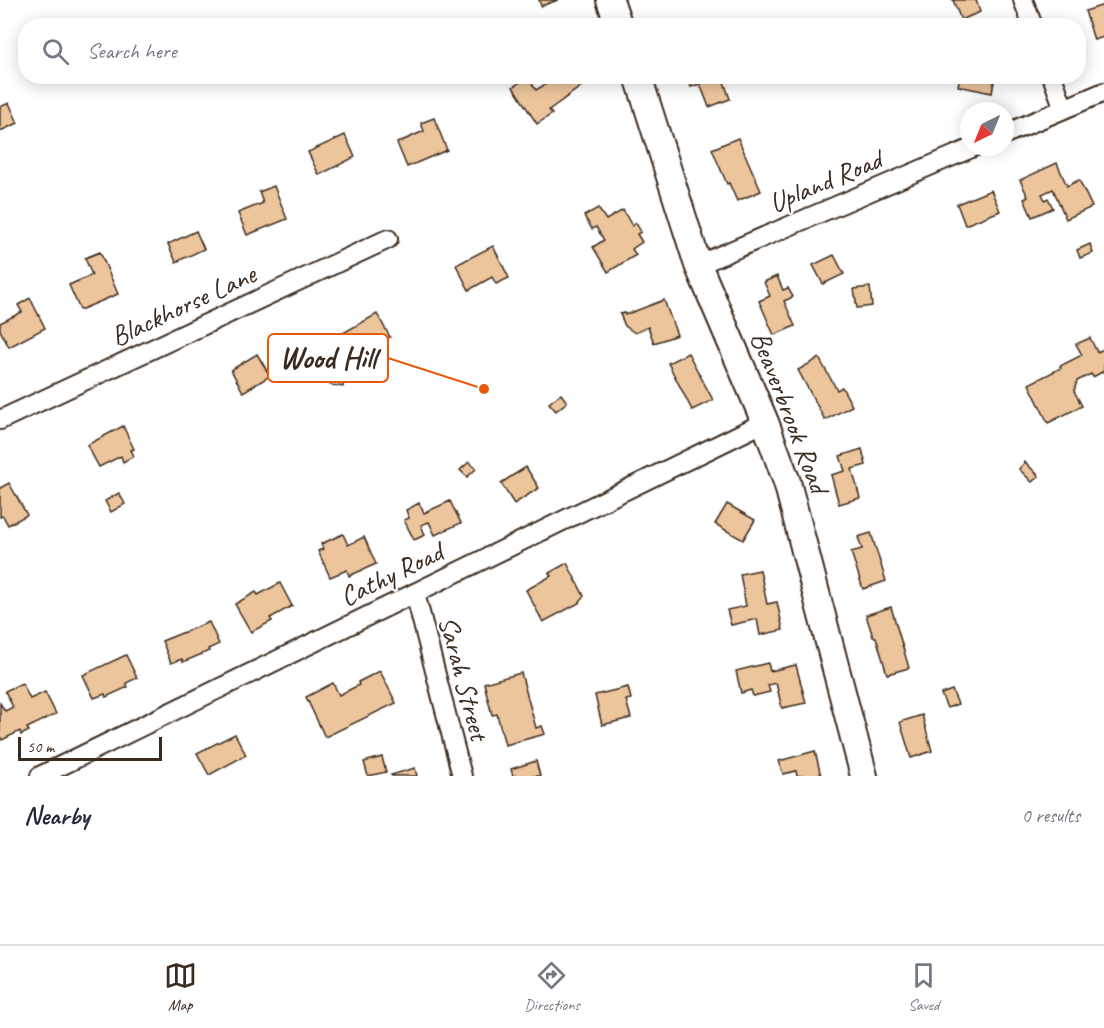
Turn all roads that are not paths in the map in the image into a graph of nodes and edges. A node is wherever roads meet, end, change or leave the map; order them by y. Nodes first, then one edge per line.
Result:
1 (610, 0) edge
2 (1023, 0) edge
3 (616, 18) edge
4 (1030, 18) edge
5 (641, 84) edge
6 (1055, 84) edge
7 (1104, 92) edge
8 (1064, 109) junction
9 (1014, 130) edge
10 (960, 153) edge
11 (388, 239) dead end
12 (698, 265) junction
13 (0, 420) edge
14 (765, 422) junction
15 (414, 593) junction
16 (61, 771) edge
17 (40, 776) edge
18 (462, 776) edge
19 (864, 776) edge

1 - 3 street
2 - 4 street
5 - 12 street, Beaverbrook Road
6 - 8 street
7 - 8 street
8 - 9 street
10 - 12 street, Upland Road
11 - 13 street, Blackhorse Lane
12 - 14 street, Beaverbrook Road
14 - 15 street, Cathy Road
14 - 19 street, Beaverbrook Road
15 - 16 street, Cathy Road
15 - 18 street, Sarah Street
16 - 17 street, Cathy Road

